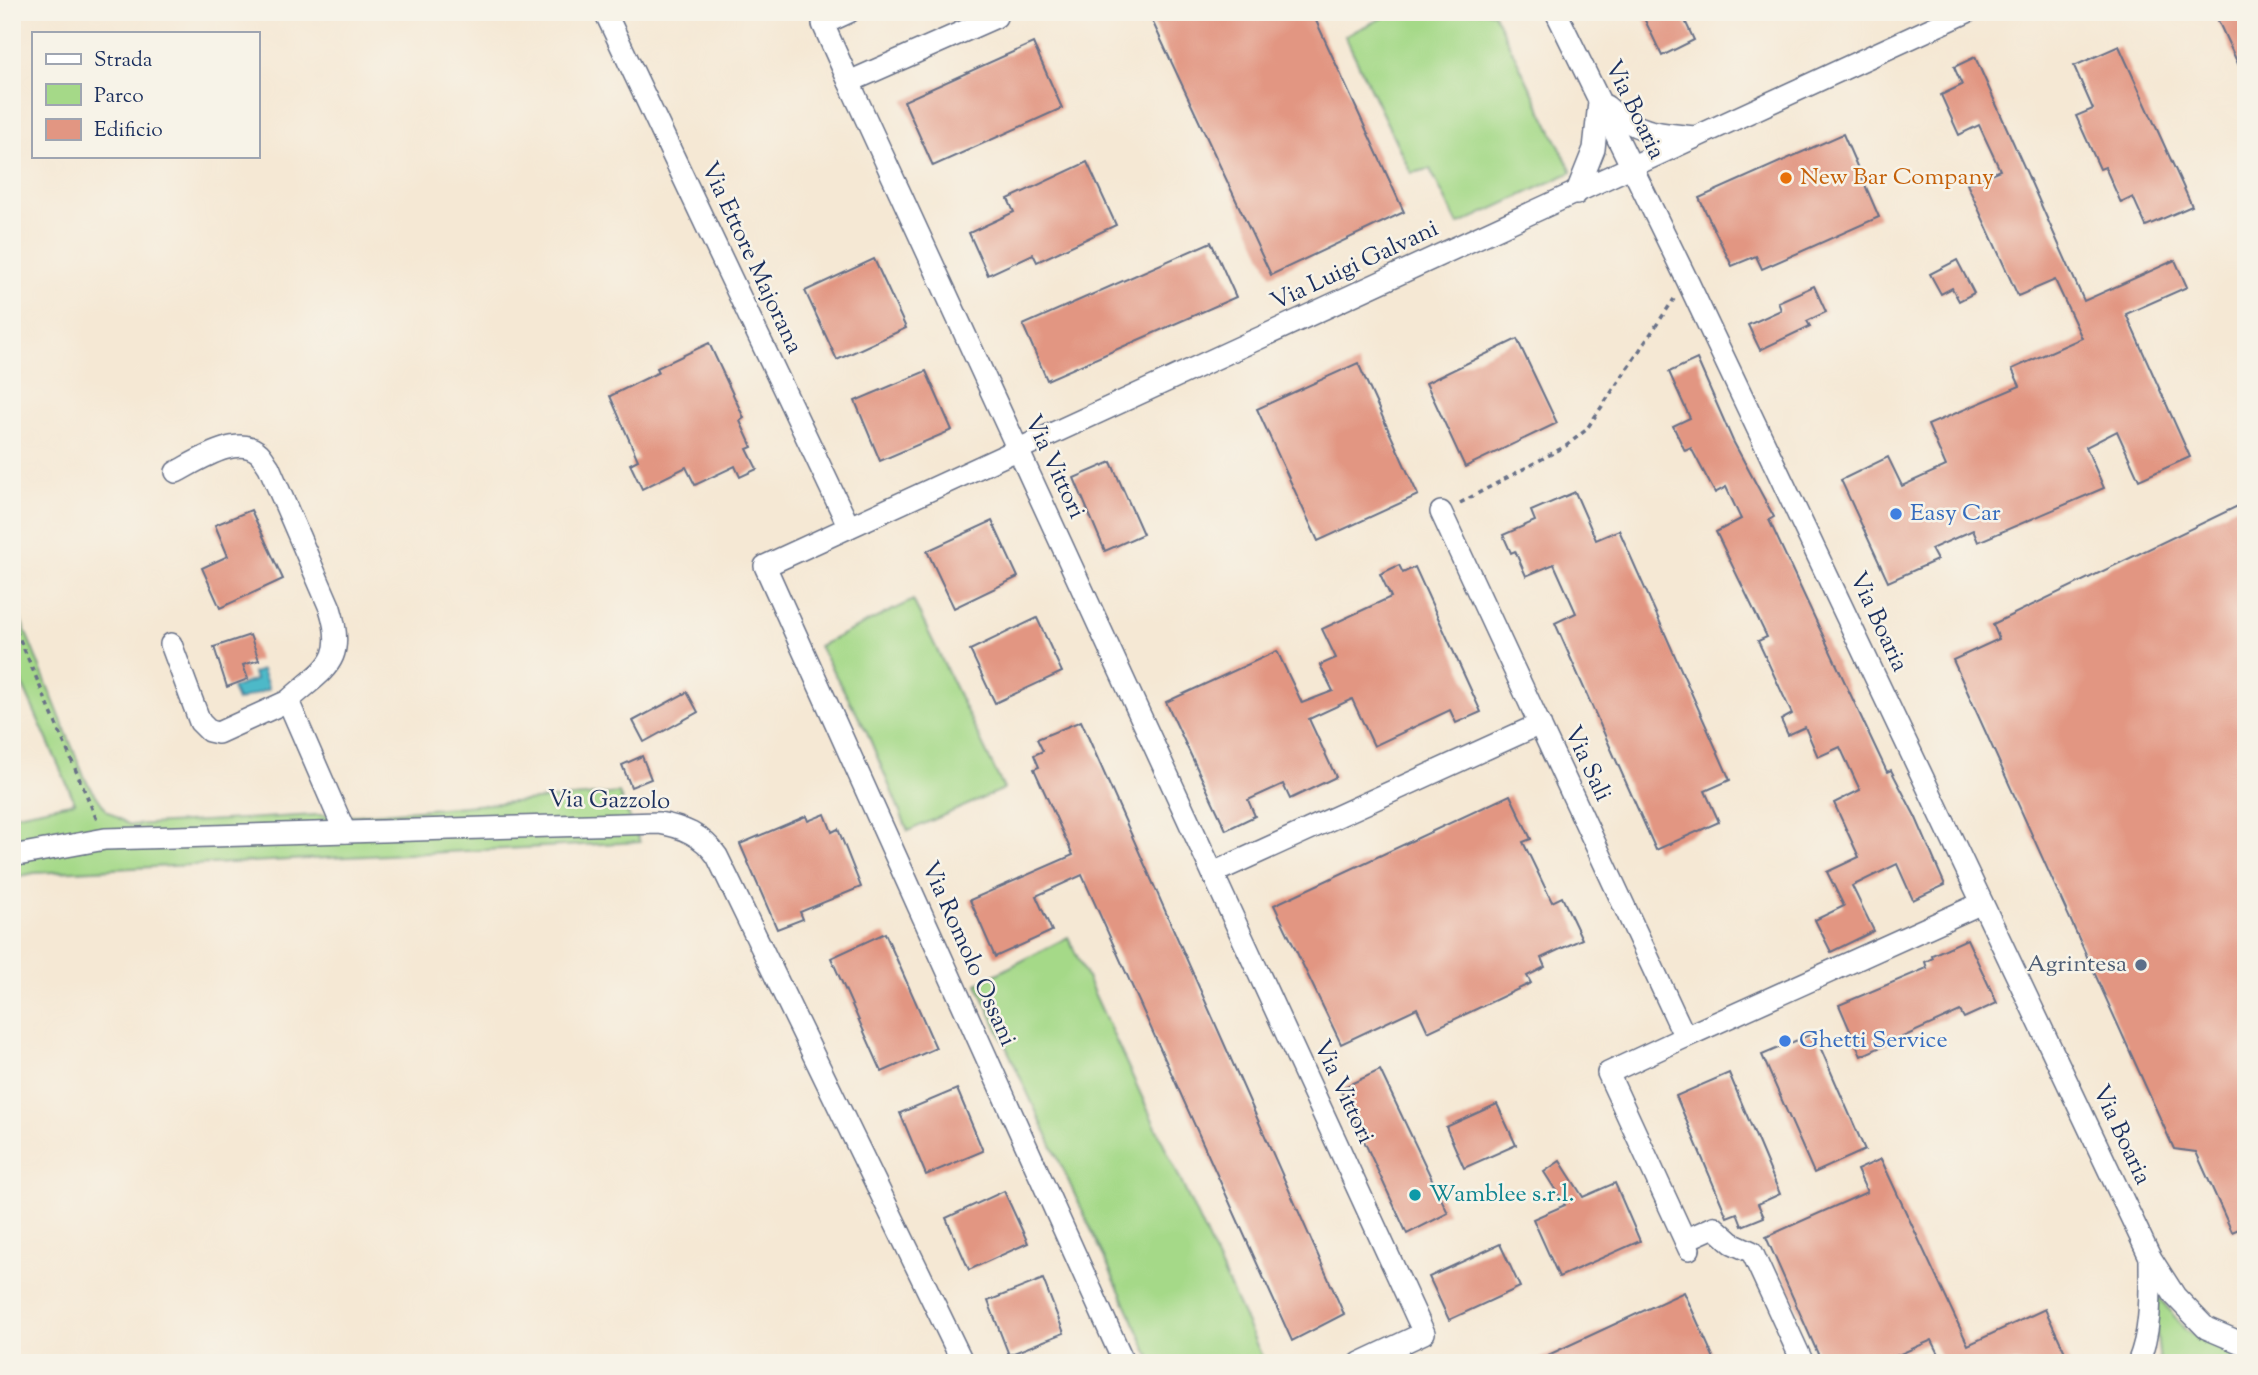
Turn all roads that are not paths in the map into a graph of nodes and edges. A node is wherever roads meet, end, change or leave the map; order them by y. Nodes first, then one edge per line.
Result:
1 (605, 12) edge
2 (849, 12) edge
3 (994, 12) edge
4 (1556, 12) edge
5 (1958, 14) edge
6 (849, 82) junction
7 (1599, 100) junction
8 (1697, 138) junction
9 (1633, 167) junction
10 (1576, 194) junction
11 (1017, 450) junction
12 (176, 472) dead end
13 (1441, 512) road end
14 (849, 527) junction
15 (765, 566) joint
16 (171, 644) dead end
17 (288, 701) junction
18 (1540, 723) junction
19 (345, 832) junction
20 (12, 856) edge
21 (1213, 873) junction
22 (1982, 903) junction
23 (1685, 1037) junction
24 (2150, 1257) junction
25 (2246, 1345) edge
26 (2145, 1357) edge
27 (963, 1363) edge
28 (1124, 1363) edge
29 (1360, 1363) edge
30 (1803, 1363) edge

1 - 14 street, Via Ettore Majorana
2 - 6 street, Via Vittori
3 - 6 street
4 - 7 street, Via Boaria
5 - 8 street, Via Luigi Galvani
6 - 11 street, Via Vittori
7 - 8 street
7 - 9 street, Via Boaria
7 - 10 street
8 - 9 street, Via Luigi Galvani
9 - 10 street, Via Luigi Galvani
9 - 22 street, Via Boaria
10 - 11 street, Via Luigi Galvani
11 - 14 street, Via Luigi Galvani
11 - 21 street, Via Vittori
12 - 17 street
13 - 18 street, Via Sali
14 - 15 street, Via Luigi Galvani
15 - 28 street, Via Romolo Ossani
16 - 17 street
17 - 19 street
18 - 21 street
18 - 23 street, Via Sali
19 - 20 street, Via Gazzolo
19 - 27 street, Via Gazzolo
21 - 29 street, Via Vittori
22 - 23 street
22 - 24 street, Via Boaria
23 - 30 street
24 - 25 street, Via Boaria
24 - 26 street, Via Boaria

